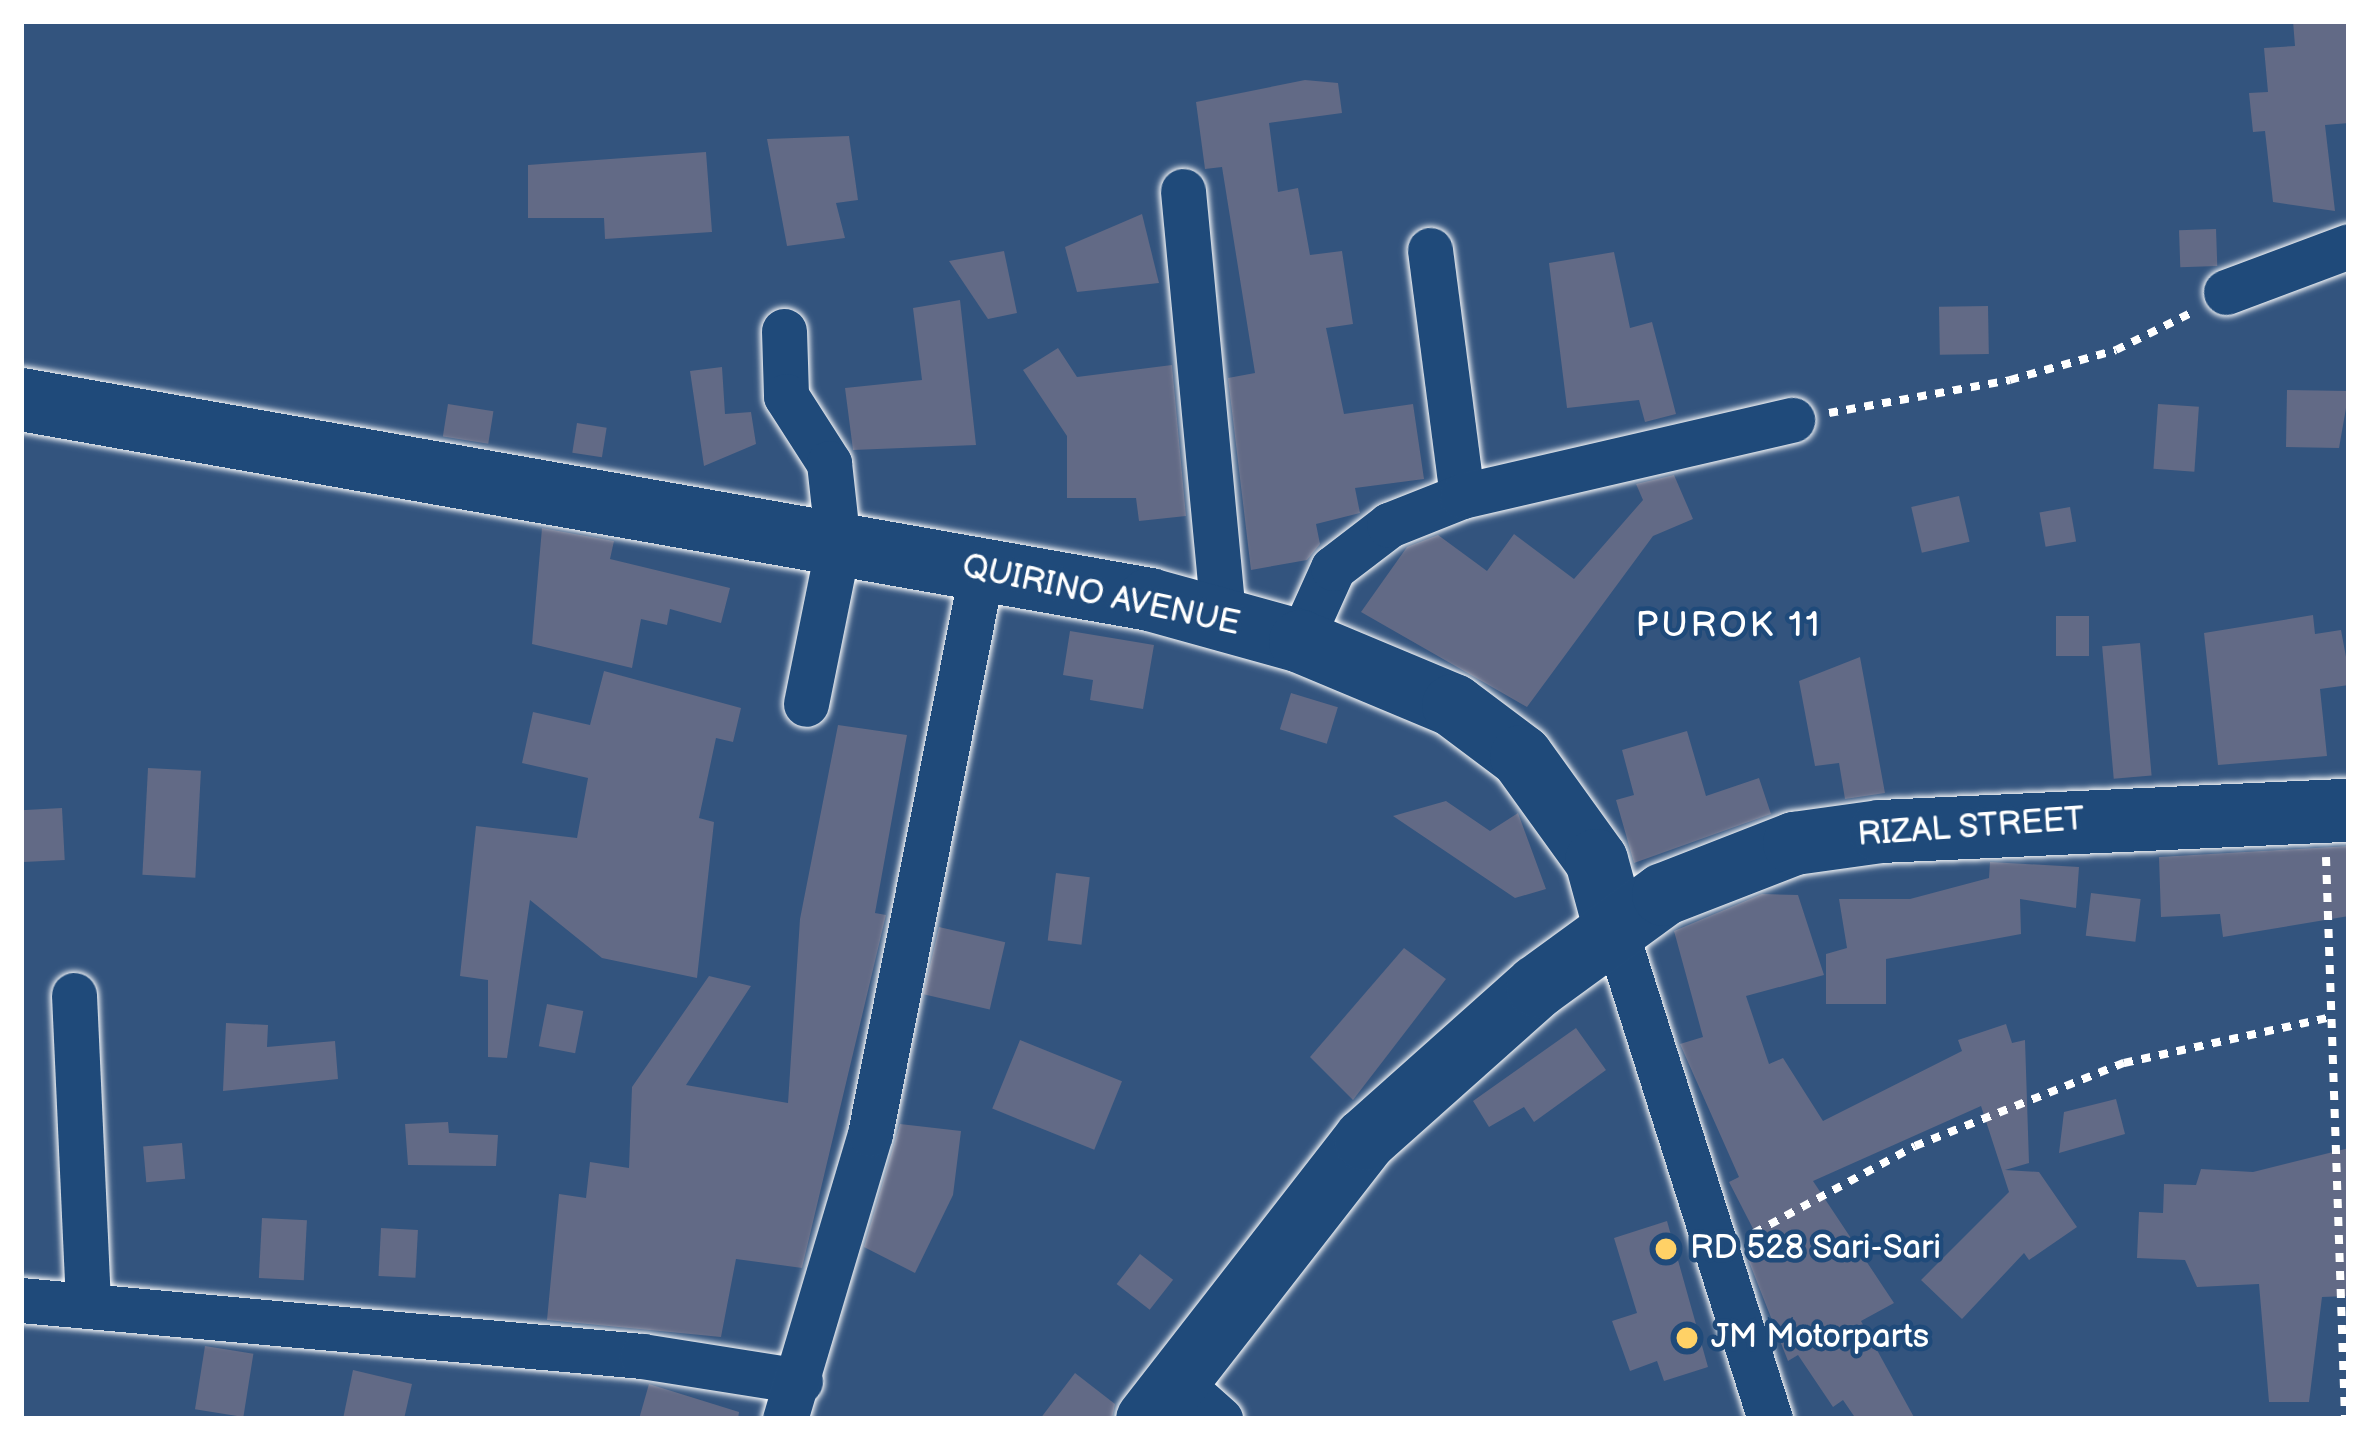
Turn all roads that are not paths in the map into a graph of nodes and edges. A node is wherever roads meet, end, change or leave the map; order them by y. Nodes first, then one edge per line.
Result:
1 (1183, 191) dead end
2 (2349, 246) edge
3 (1430, 250) dead end
4 (2225, 292) road end
5 (784, 331) dead end
6 (21, 399) edge
7 (1792, 420) road end
8 (1462, 496) junction
9 (838, 545) junction
10 (982, 569) junction
11 (1223, 618) junction
12 (1300, 641) junction
13 (806, 704) dead end
14 (2337, 810) edge
15 (1614, 926) junction
16 (74, 995) dead end
17 (21, 1300) edge
18 (88, 1302) junction
19 (1161, 1398) edge
20 (792, 1400) edge
21 (1220, 1419) edge
22 (1770, 1419) edge

1 - 11 street
2 - 4 street
3 - 8 street
5 - 9 street
6 - 9 main road, QUIRINO AVENUE
7 - 8 street
8 - 12 street
9 - 10 main road, QUIRINO AVENUE
9 - 13 street
10 - 11 main road, QUIRINO AVENUE
10 - 20 street
11 - 12 main road, QUIRINO AVENUE
12 - 15 main road, QUIRINO AVENUE
14 - 15 main road, RIZAL STREET
15 - 19 main road, RIZAL STREET
15 - 22 street, QUIRINO AVENUE
16 - 18 street
17 - 18 street
18 - 20 street
19 - 21 street

